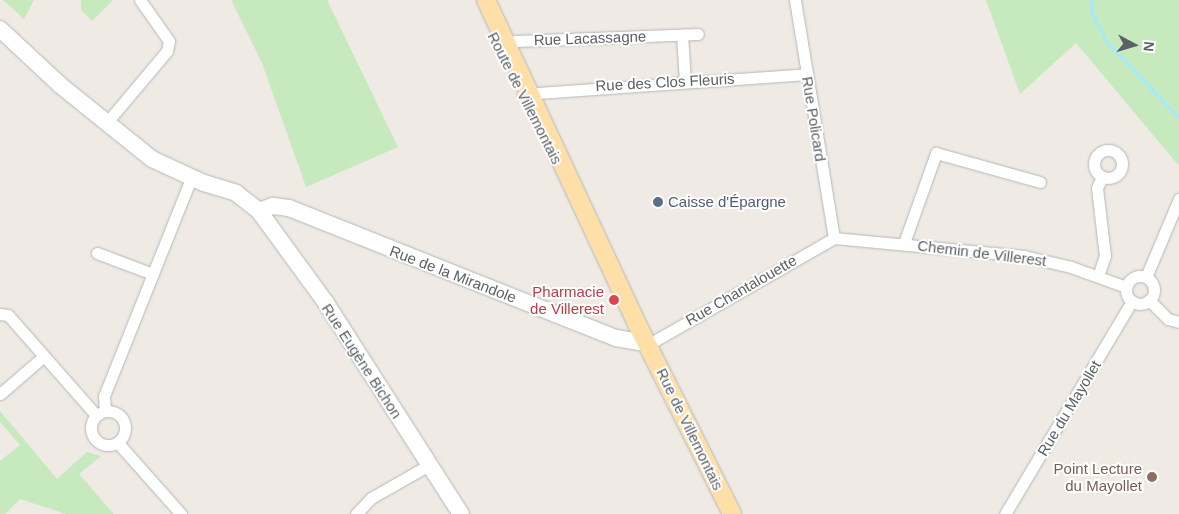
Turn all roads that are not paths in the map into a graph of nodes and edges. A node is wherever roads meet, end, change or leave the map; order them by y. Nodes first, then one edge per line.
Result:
1 (140, 0) edge
2 (476, 0) edge
3 (486, 0) edge
4 (796, 0) edge
5 (0, 16) edge
6 (0, 29) edge
7 (698, 34) dead end
8 (682, 35) junction
9 (18, 39) junction
10 (503, 44) junction
11 (807, 74) junction
12 (685, 81) junction
13 (526, 92) junction
14 (108, 121) junction
15 (1102, 177) dead end
16 (191, 178) junction
17 (1040, 182) dead end
18 (1179, 199) edge
19 (259, 211) junction
20 (834, 238) junction
21 (904, 243) junction
22 (97, 253) dead end
23 (153, 274) junction
24 (1098, 276) junction
25 (1146, 277) junction
26 (1126, 287) junction
27 (1149, 300) junction
28 (1132, 301) junction
29 (2, 314) edge
30 (1179, 322) edge
31 (649, 344) junction
32 (44, 356) junction
33 (0, 394) edge
34 (101, 413) junction
35 (118, 443) junction
36 (429, 465) junction
37 (181, 514) edge
38 (356, 514) edge
39 (461, 514) edge
40 (732, 514) edge
41 (1005, 514) edge

1 - 14 street
2 - 10 main road, Route de Villemontais
3 - 10 main road, Route de Villemontais
4 - 11 street, Rue Policard
5 - 9 street
6 - 9 street
7 - 8 street, Rue Lacassagne
8 - 10 street, Rue Lacassagne
8 - 12 street
9 - 14 street, Rue Eugène Bichon
10 - 13 main road, Route de Villemontais
11 - 12 street, Rue des Clos Fleuris
11 - 20 street, Rue Policard
12 - 13 street, Rue des Clos Fleuris
13 - 31 main road, Route de Villemontais
14 - 16 street, Rue Eugène Bichon
15 - 24 street
16 - 19 street, Rue Eugène Bichon
16 - 23 street
17 - 21 street
18 - 25 street
19 - 31 street, Rue de la Mirandole
19 - 36 street, Rue Eugène Bichon
20 - 21 street, Chemin de Villerest
20 - 31 street, Rue Chantalouette
21 - 24 street, Chemin de Villerest
22 - 23 street
23 - 34 street
24 - 26 street, Chemin de Villerest
25 - 26 street
25 - 27 street
26 - 28 street
27 - 28 street
27 - 30 street
28 - 41 street, Rue du Mayollet
29 - 32 street
31 - 40 main road, Rue de Villemontais
32 - 33 street
32 - 34 street
34 - 35 street
34 - 35 street
35 - 37 street
36 - 38 street
36 - 39 street, Rue Eugène Bichon

